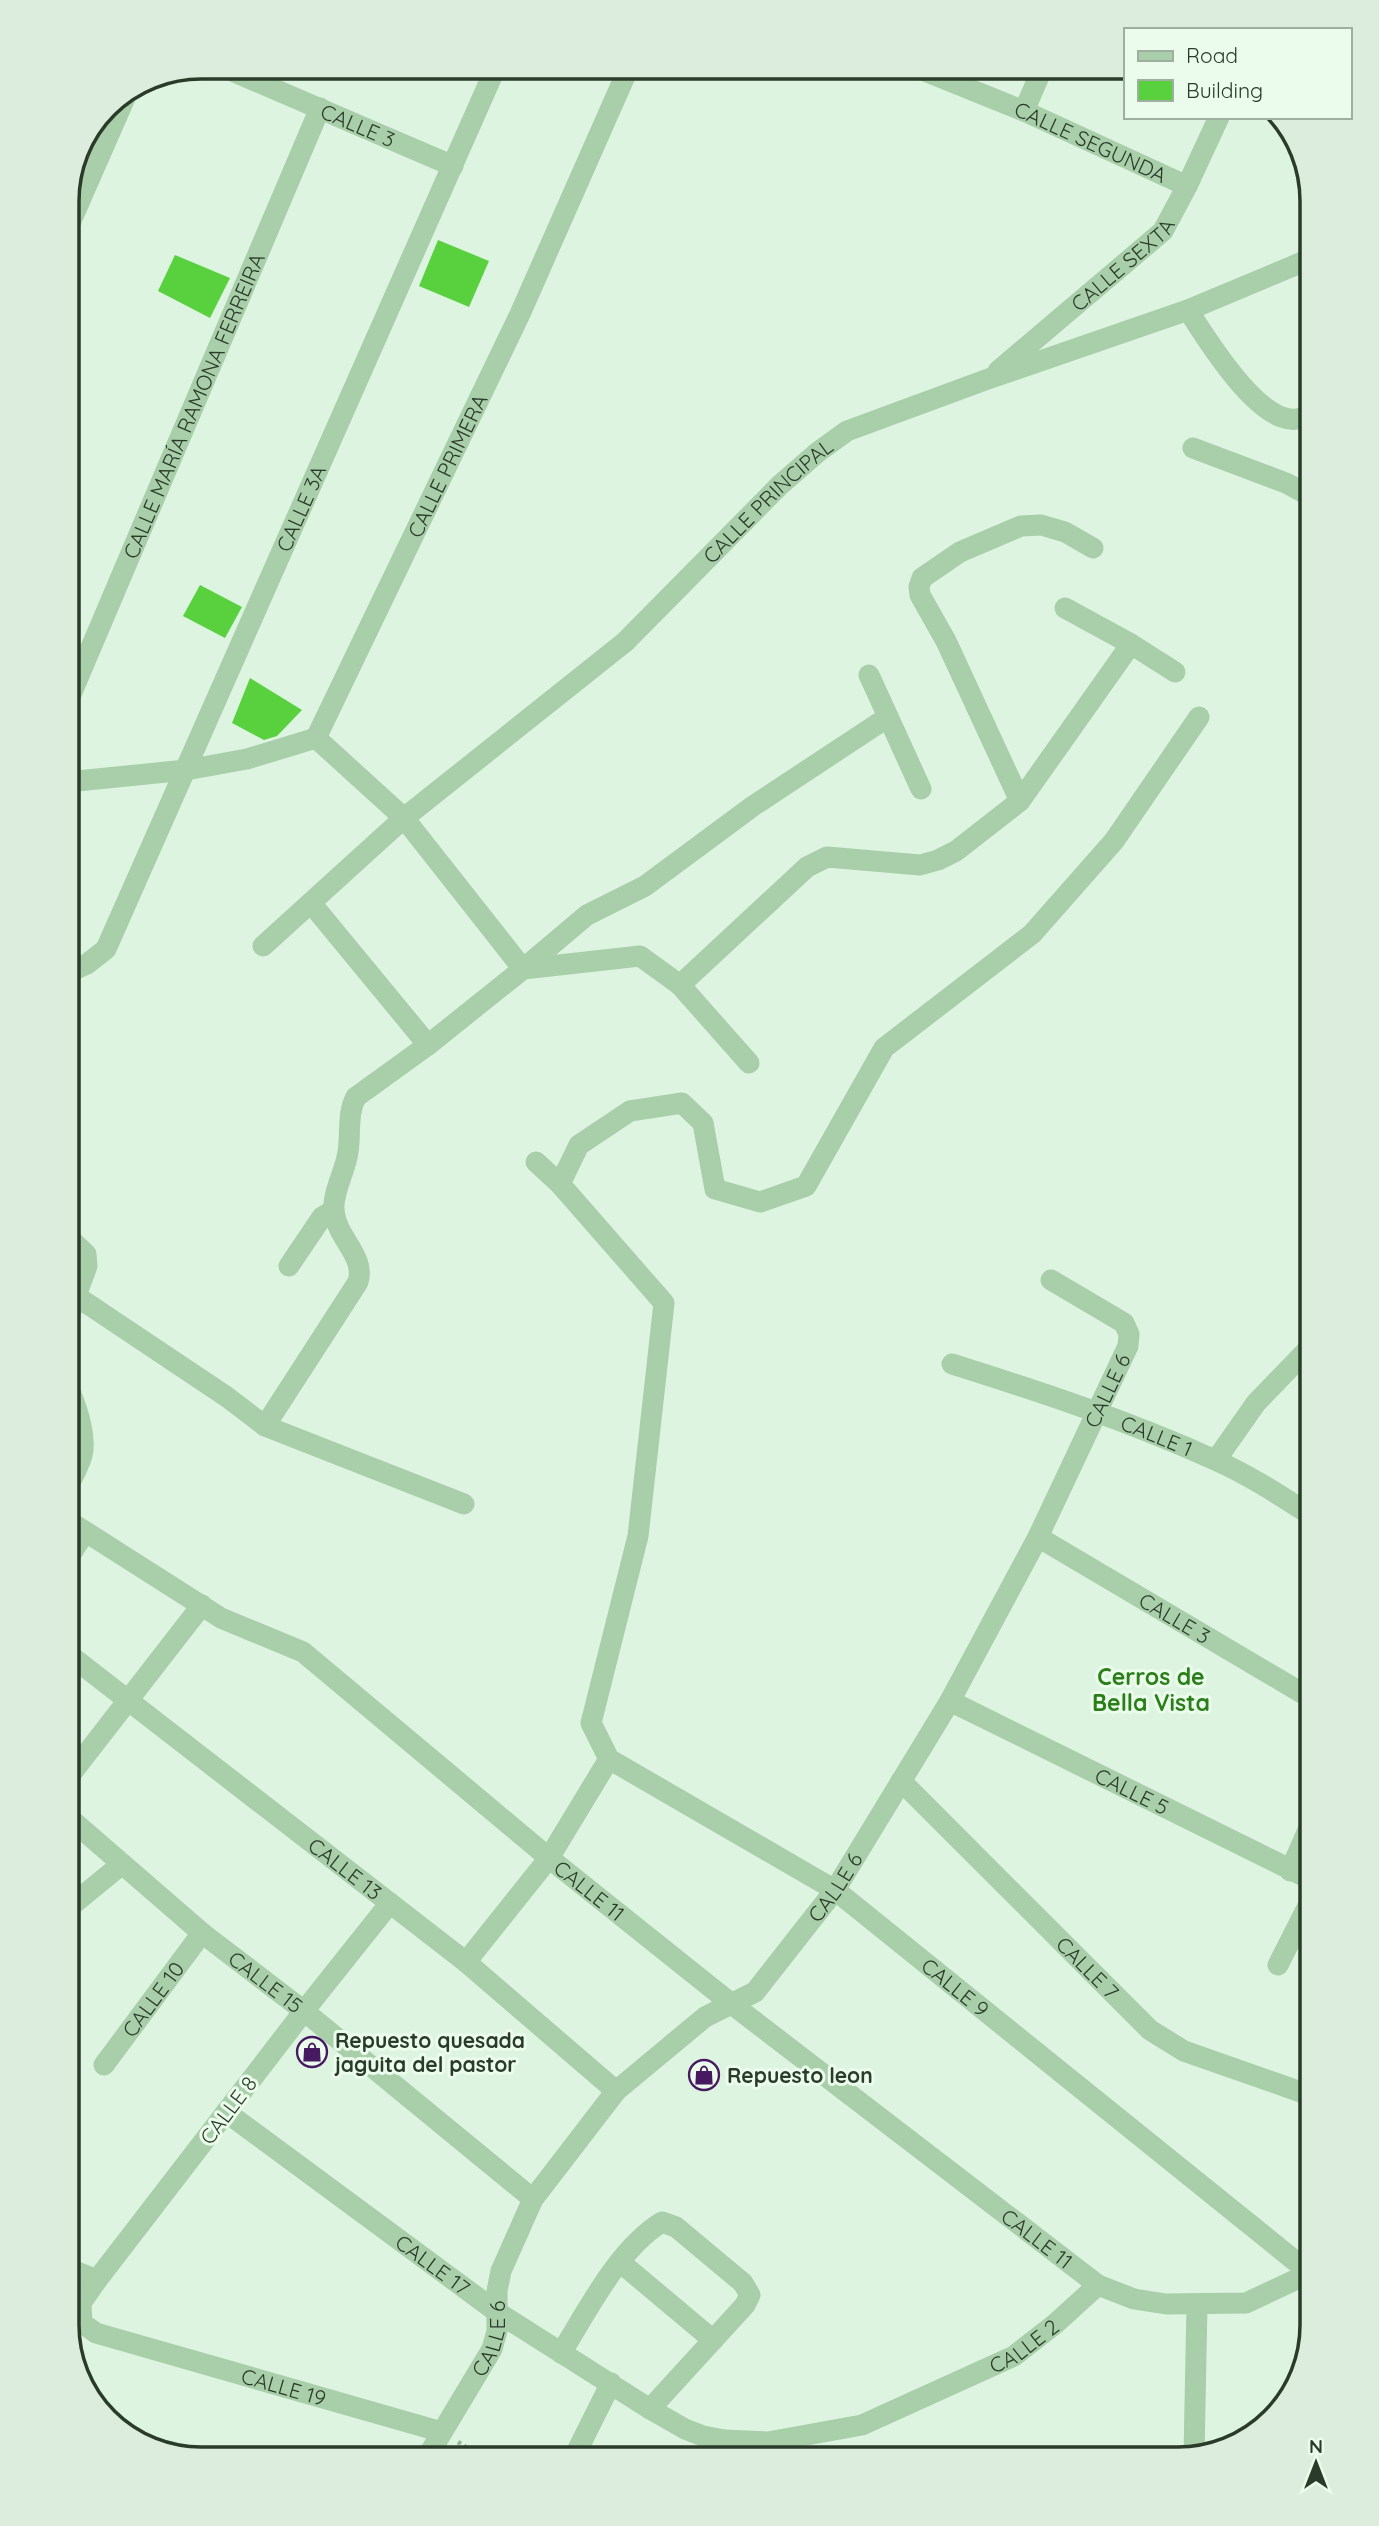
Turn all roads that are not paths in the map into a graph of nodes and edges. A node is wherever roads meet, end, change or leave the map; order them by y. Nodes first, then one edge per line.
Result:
1 (253, 79) edge
2 (491, 79) edge
3 (624, 79) edge
4 (945, 79) edge
5 (1038, 79) edge
6 (320, 108) junction
7 (119, 111) edge
8 (1024, 111) junction
9 (1218, 119) edge
10 (453, 166) junction
11 (1187, 186) junction
12 (79, 203) edge
13 (1300, 263) edge
14 (1188, 310) junction
15 (988, 379) junction
16 (1300, 417) edge
17 (1193, 448) dead end
18 (1300, 491) edge
19 (1093, 548) dead end
20 (1065, 608) dead end
21 (1131, 644) junction
22 (1175, 672) dead end
23 (869, 675) dead end
24 (79, 676) edge
25 (888, 717) junction
26 (1199, 717) dead end
27 (316, 738) junction
28 (186, 770) junction
29 (79, 781) edge
30 (921, 789) dead end
31 (1020, 801) junction
32 (404, 818) junction
33 (311, 903) junction
34 (263, 946) dead end
35 (79, 968) edge
36 (523, 969) junction
37 (680, 985) junction
38 (428, 1045) junction
39 (749, 1063) dead end
40 (537, 1162) dead end
41 (560, 1184) junction
42 (334, 1210) junction
43 (79, 1247) edge
44 (289, 1266) dead end
45 (1051, 1280) dead end
46 (79, 1288) edge
47 (79, 1298) edge
48 (1300, 1358) edge
49 (952, 1364) dead end
50 (1099, 1411) junction
51 (79, 1422) edge
52 (265, 1426) junction
53 (79, 1454) edge
54 (1216, 1460) junction
55 (464, 1504) dead end
56 (1300, 1508) edge
57 (79, 1528) edge
58 (85, 1532) junction
59 (1038, 1537) junction
60 (79, 1541) edge
61 (202, 1605) junction
62 (79, 1663) edge
63 (1300, 1692) edge
64 (127, 1701) junction
65 (950, 1701) junction
66 (609, 1759) junction
67 (79, 1762) edge
68 (901, 1781) junction
69 (79, 1827) edge
70 (1300, 1848) edge
71 (549, 1858) junction
72 (122, 1864) junction
73 (1290, 1871) junction
74 (1300, 1875) edge
75 (835, 1890) junction
76 (79, 1899) edge
77 (390, 1903) junction
78 (1300, 1922) edge
79 (202, 1933) junction
80 (466, 1962) junction
81 (1278, 1965) dead end
82 (733, 2005) junction
83 (303, 2011) junction
84 (104, 2065) dead end
85 (616, 2091) junction
86 (1300, 2092) edge
87 (226, 2112) junction
88 (533, 2199) junction
89 (620, 2262) junction
90 (1300, 2264) edge
91 (79, 2273) edge
92 (1300, 2278) edge
93 (97, 2280) junction
94 (1098, 2285) junction
95 (1197, 2305) junction
96 (497, 2312) junction
97 (82, 2323) joint
98 (713, 2340) junction
99 (561, 2353) junction
100 (611, 2383) junction
101 (650, 2409) junction
102 (442, 2432) junction
103 (724, 2440) junction
104 (1195, 2446) edge
105 (433, 2447) edge
106 (579, 2447) edge
107 (720, 2447) edge

1 - 6 street, CALLE 3
2 - 10 street, CALLE 3A
3 - 27 street, CALLE PRIMERA
4 - 8 street, CALLE SEGUNDA
5 - 8 street
6 - 10 street, CALLE 3
6 - 24 street, CALLE MARÍA RAMONA FERREIRA
7 - 12 street
8 - 11 street, CALLE SEGUNDA
9 - 11 street, CALLE SEXTA
10 - 28 street, CALLE 3A
11 - 15 street, CALLE SEXTA
13 - 14 street, CALLE PRINCIPAL
14 - 15 street, CALLE PRINCIPAL
14 - 16 street
15 - 32 street, CALLE PRINCIPAL
17 - 18 street
19 - 31 street
20 - 21 street
21 - 22 street
21 - 31 street
23 - 25 street
25 - 30 street
25 - 36 street
26 - 41 street
27 - 28 street
27 - 32 street
28 - 29 street
28 - 35 street, CALLE 3A
31 - 37 street
32 - 33 street, CALLE PRINCIPAL
32 - 36 street
33 - 34 street, CALLE PRINCIPAL
33 - 38 street
36 - 37 street
36 - 38 street
37 - 39 street
38 - 42 street
40 - 41 street
41 - 66 street
42 - 44 street
42 - 52 street
43 - 46 street
45 - 50 street, CALLE 6
47 - 52 street
48 - 54 street
49 - 50 street, CALLE 1
50 - 54 street, CALLE 1
50 - 59 street, CALLE 6
51 - 53 street
52 - 55 street
54 - 56 street, CALLE 1
57 - 58 street, CALLE 11
58 - 60 street
58 - 61 street, CALLE 11
59 - 63 street, CALLE 3
59 - 65 street, CALLE 6
61 - 64 street
61 - 71 street, CALLE 11
62 - 64 street, CALLE 13
64 - 67 street
64 - 77 street, CALLE 13
65 - 68 street, CALLE 6
65 - 73 street, CALLE 5
66 - 71 street
66 - 75 street, CALLE 9
68 - 75 street, CALLE 6
68 - 86 street, CALLE 7
69 - 72 street, CALLE 15
70 - 73 street
71 - 80 street
71 - 82 street, CALLE 11
72 - 76 street
72 - 79 street, CALLE 15
73 - 74 street, CALLE 5
75 - 82 street, CALLE 6
75 - 90 street, CALLE 9
77 - 80 street, CALLE 13
77 - 83 street, CALLE 8
78 - 81 street
79 - 83 street, CALLE 15
79 - 84 street, CALLE 10
80 - 85 street, CALLE 13
82 - 85 street, CALLE 6
82 - 94 street, CALLE 11
83 - 87 street, CALLE 8
83 - 88 street, CALLE 15
85 - 88 street, CALLE 6
87 - 93 street, CALLE 8
87 - 96 street, CALLE 17
88 - 96 street, CALLE 6
89 - 98 street
89 - 98 street
89 - 99 street
91 - 93 street
92 - 95 street
93 - 97 street, CALLE 8
94 - 95 street
94 - 103 street, CALLE 2
95 - 104 street
96 - 99 street, CALLE 17
96 - 102 street, CALLE 6
97 - 102 street, CALLE 19
98 - 101 street
99 - 100 street, CALLE 17
100 - 101 street, CALLE 17
100 - 106 street
101 - 103 street, CALLE 17
102 - 105 street, CALLE 6
103 - 107 street

